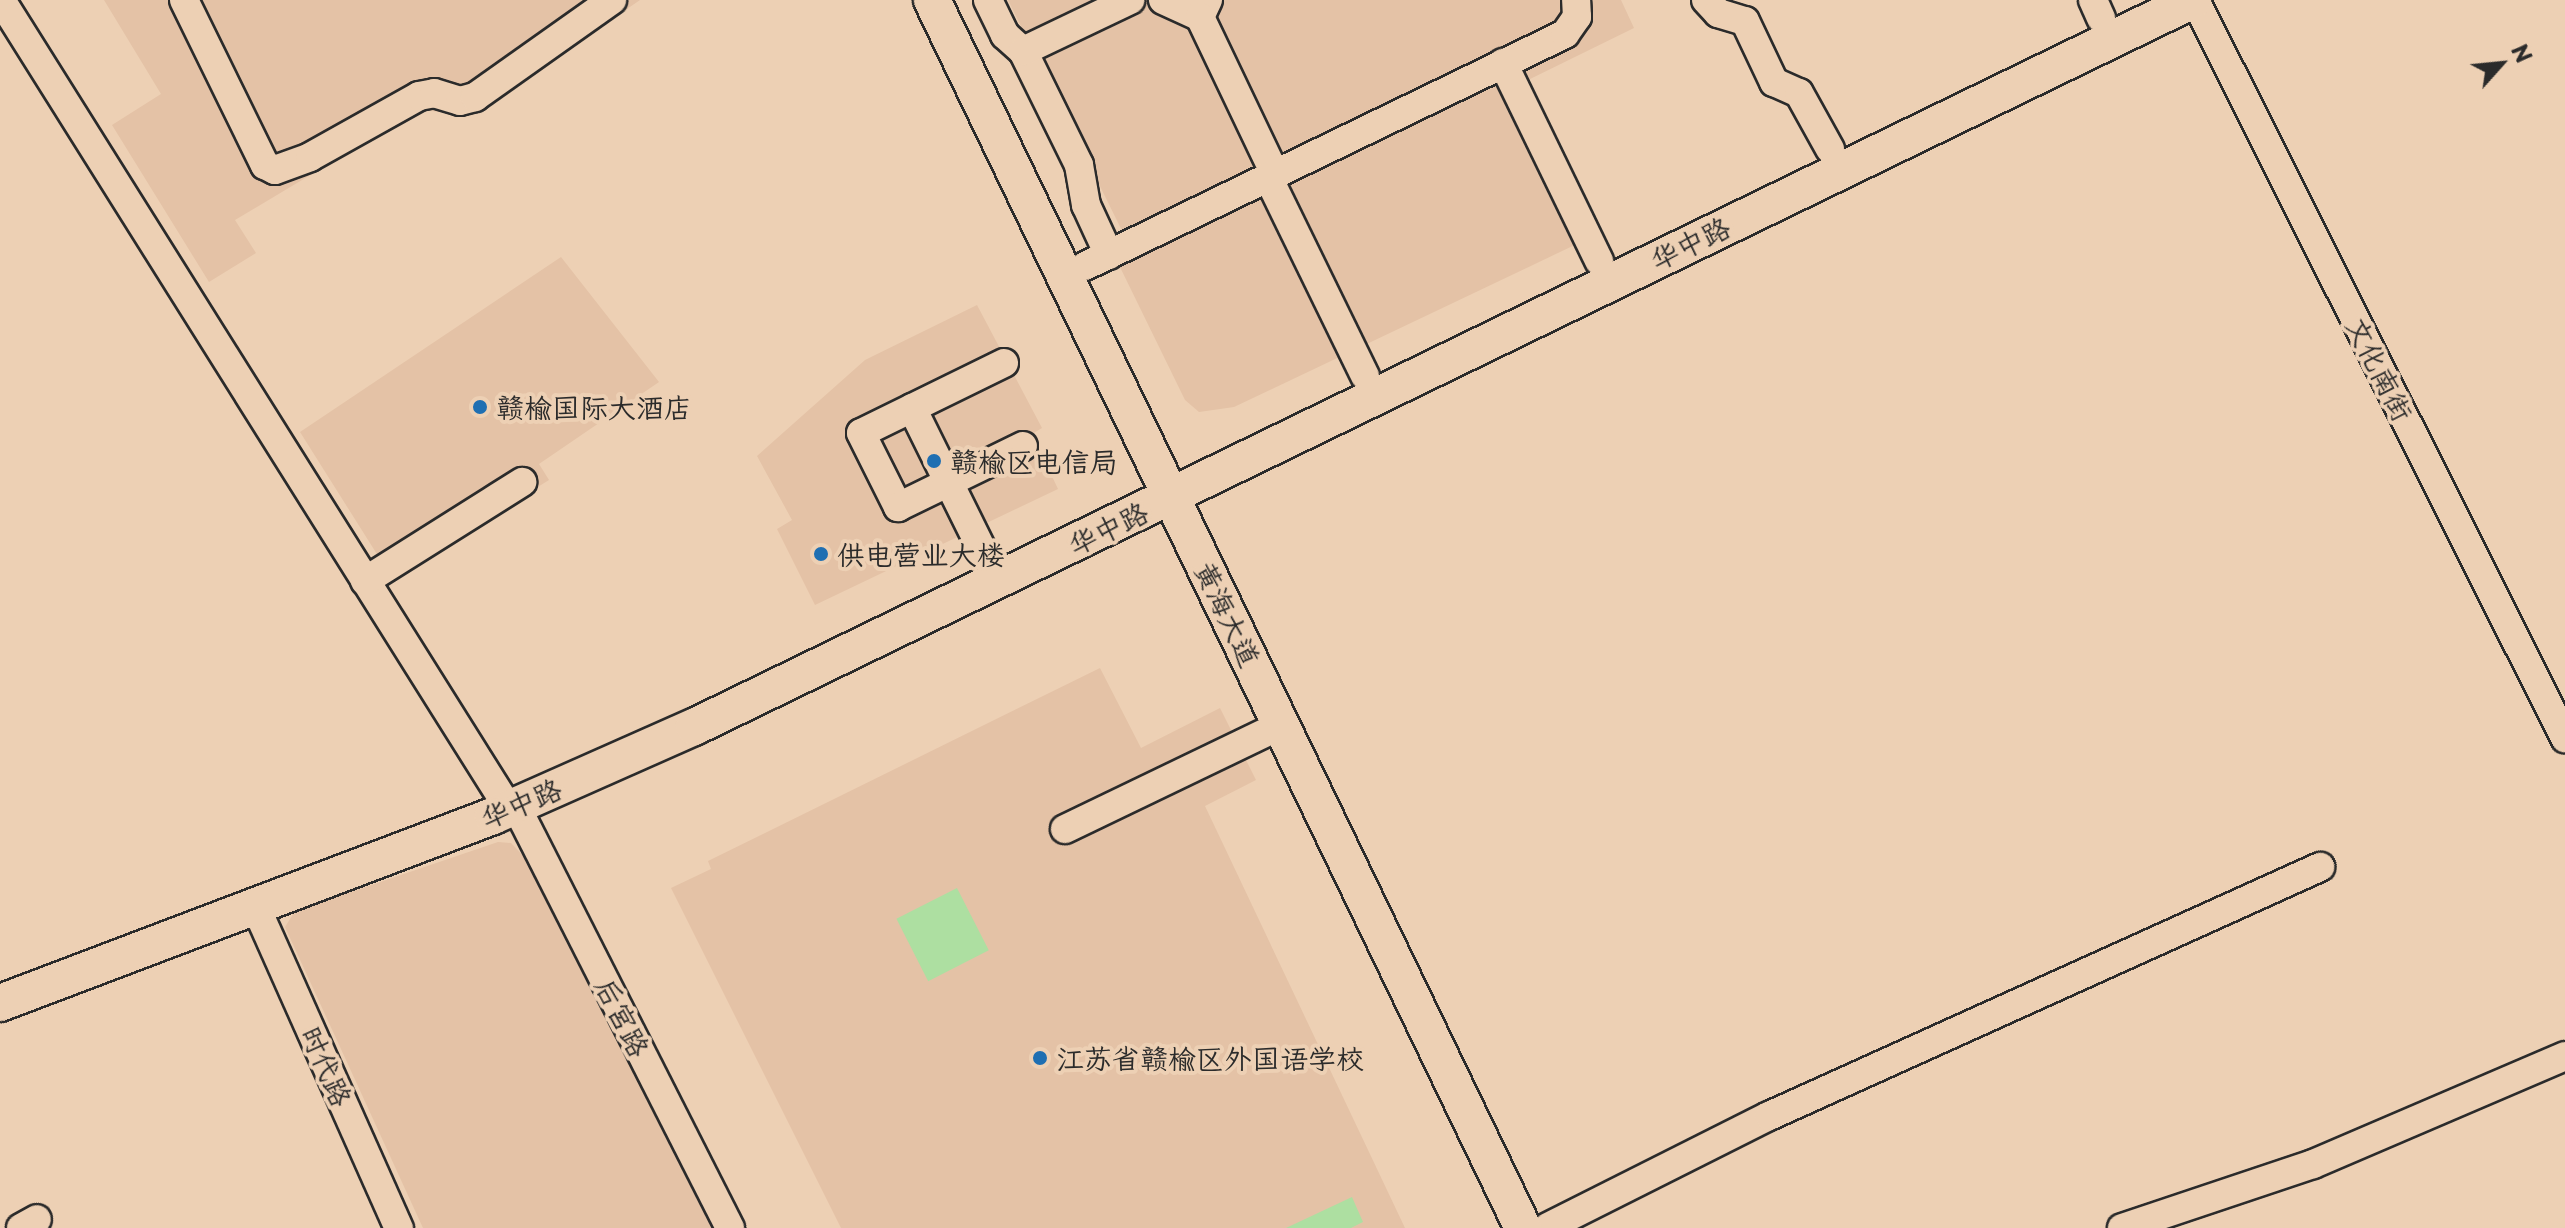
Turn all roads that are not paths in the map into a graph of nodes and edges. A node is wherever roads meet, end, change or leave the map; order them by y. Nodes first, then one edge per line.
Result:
1 (1, 0) edge
2 (184, 0) edge
3 (612, 0) edge
4 (932, 0) edge
5 (957, 0) edge
6 (988, 0) edge
7 (1130, 0) edge
8 (1163, 0) edge
9 (1576, 0) edge
10 (1706, 0) edge
11 (2138, 0) edge
12 (2194, 0) edge
13 (1204, 8) edge
14 (2097, 9) edge
15 (1023, 51) junction
16 (1503, 63) junction
17 (1830, 149) junction
18 (1272, 176) junction
19 (1097, 260) junction
20 (1599, 261) junction
21 (1004, 363) dead end
22 (1365, 376) junction
23 (912, 408) junction
24 (1023, 446) dead end
25 (522, 482) dead end
26 (949, 482) junction
27 (1176, 482) junction
28 (987, 560) junction
29 (365, 581) junction
30 (1281, 725) junction
31 (2565, 738) edge
32 (507, 801) junction
33 (1065, 829) dead end
34 (2320, 867) dead end
35 (255, 905) junction
36 (0, 977) edge
37 (0, 1003) edge
38 (2565, 1056) edge
39 (399, 1228) edge
40 (730, 1228) edge
41 (1540, 1228) edge
42 (2122, 1228) edge

1 - 29 street, 后宫路
2 - 3 street
4 - 27 main road, 黄海大道
5 - 19 main road, 黄海大道
6 - 15 street
7 - 15 street
8 - 13 street
9 - 16 street
10 - 17 street
11 - 14 main road, 华中路
12 - 27 main road, 华中路
12 - 31 street, 文化南街
13 - 18 street
14 - 17 main road, 华中路
15 - 19 street
16 - 18 street
16 - 20 street
17 - 20 main road, 华中路
18 - 19 street
18 - 22 street
19 - 27 main road, 黄海大道
20 - 22 main road, 华中路
21 - 23 street
22 - 27 main road, 华中路
23 - 26 street
23 - 26 street
24 - 26 street
25 - 29 street
26 - 28 street
27 - 28 main road, 华中路
27 - 30 main road, 黄海大道
27 - 32 main road, 华中路
27 - 41 main road, 黄海大道
28 - 32 main road, 华中路
29 - 32 street, 后宫路
30 - 33 street
30 - 41 main road, 黄海大道
32 - 35 main road, 华中路
32 - 36 main road, 华中路
32 - 40 street, 后宫路
34 - 41 street
35 - 37 main road, 华中路
35 - 39 street, 时代路
38 - 42 street

